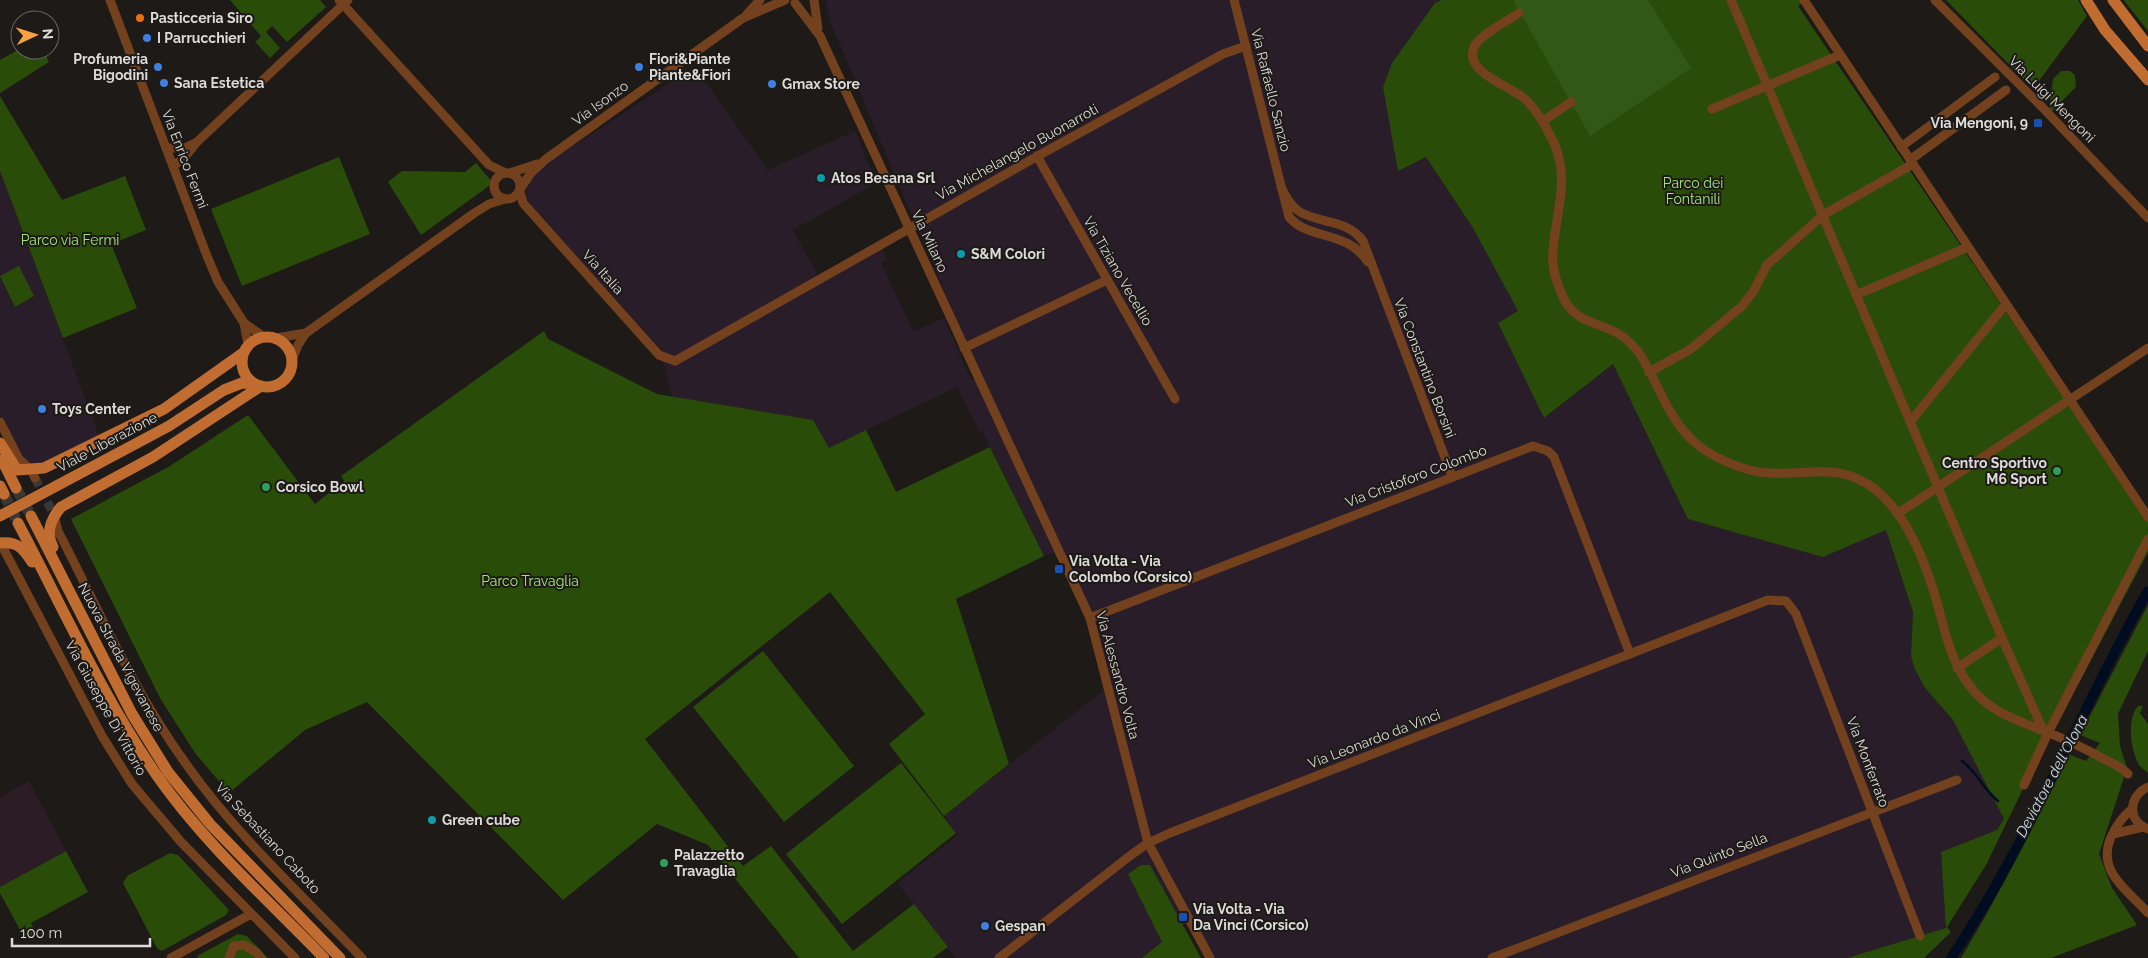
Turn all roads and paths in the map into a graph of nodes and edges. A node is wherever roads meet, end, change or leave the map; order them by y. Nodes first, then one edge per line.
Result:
1 (110, 0) edge
2 (760, 0) edge
3 (785, 0) edge
4 (805, 0) edge
5 (814, 0) edge
6 (1234, 0) edge
7 (1731, 0) edge
8 (1804, 0) edge
9 (1935, 0) edge
10 (2086, 0) edge
11 (2113, 0) edge
12 (344, 2) edge
13 (795, 3) junction
14 (1520, 13) dead end
15 (743, 18) junction
16 (820, 36) junction
17 (1246, 46) junction
18 (2148, 46) edge
19 (1840, 55) junction
20 (1995, 77) dead end
21 (2148, 80) edge
22 (1768, 86) junction
23 (2006, 90) dead end
24 (1571, 102) dead end
25 (1712, 109) dead end
26 (1543, 121) junction
27 (197, 142) junction
28 (1901, 147) junction
29 (166, 148) junction
30 (1037, 156) junction
31 (546, 159) junction
32 (1911, 162) junction
33 (489, 165) junction
34 (173, 166) junction
35 (508, 173) junction
36 (494, 183) junction
37 (1281, 187) junction
38 (520, 190) junction
39 (505, 200) junction
40 (473, 214) junction
41 (1823, 215) junction
42 (2148, 218) edge
43 (909, 229) junction
44 (1968, 247) junction
45 (1372, 269) junction
46 (1107, 280) junction
47 (1856, 295) junction
48 (2006, 304) junction
49 (244, 323) junction
50 (306, 333) junction
51 (270, 337) junction
52 (964, 348) junction
53 (2148, 348) edge
54 (244, 354) junction
55 (292, 360) junction
56 (675, 362) joint
57 (1649, 372) junction
58 (258, 385) junction
59 (224, 390) junction
60 (1175, 399) dead end
61 (2070, 400) junction
62 (0, 422) edge
63 (1910, 422) junction
64 (0, 443) edge
65 (0, 456) edge
66 (33, 474) junction
67 (1452, 476) junction
68 (1938, 487) junction
69 (16, 488) tunnel mouth
70 (1897, 514) junction
71 (54, 515) junction
72 (0, 516) edge
73 (31, 516) tunnel mouth
74 (2148, 517) edge
75 (18, 522) tunnel mouth
76 (2148, 539) edge
77 (0, 542) edge
78 (1786, 601) joint
79 (1090, 618) junction
80 (2002, 638) junction
81 (1630, 654) junction
82 (1957, 668) junction
83 (110, 672) junction
84 (99, 677) junction
85 (2046, 732) junction
86 (2128, 774) dead end
87 (1957, 780) dead end
88 (2024, 785) dead end
89 (2148, 787) edge
90 (2132, 809) junction
91 (1872, 811) junction
92 (2145, 828) edge
93 (2113, 834) junction
94 (1148, 843) junction
95 (2148, 913) edge
96 (251, 914) junction
97 (1920, 936) dead end
98 (171, 958) edge
99 (229, 958) edge
100 (261, 958) edge
101 (295, 958) edge
102 (324, 958) edge
103 (340, 958) edge
104 (362, 958) edge
105 (999, 958) edge
106 (1210, 958) edge
107 (1492, 958) edge

1 - 29 street, Via Enrico Fermi
2 - 15 street, Via Isonzo
3 - 13 street
3 - 15 street, Via Isonzo
4 - 13 street
5 - 16 street, Via Milano
6 - 17 street, Via Raffaello Sanzio
7 - 22 street
8 - 19 street
9 - 42 street, Via Luigi Mengoni
10 - 21 main road
11 - 18 main road
12 - 27 street
12 - 33 street
13 - 16 street, Via Milano
14 - 26 street
15 - 31 street, Via Isonzo
16 - 43 street, Via Milano
17 - 30 street, Via Michelangelo Buonarroti
17 - 37 street, Via Raffaello Sanzio
19 - 22 street
19 - 28 street
20 - 28 street
22 - 25 street
22 - 41 street
23 - 32 street
24 - 26 street
26 - 57 street
27 - 29 street
27 - 34 street
28 - 32 street
29 - 34 street, Via Enrico Fermi
30 - 43 street, Via Michelangelo Buonarroti
30 - 46 street, Via Tiziano Vecellio
31 - 35 street, Via Isonzo
31 - 38 street, Via Isonzo
32 - 41 street
32 - 44 street
33 - 35 street
33 - 36 street
34 - 49 street, Via Enrico Fermi
35 - 36 street
35 - 38 street
36 - 39 street
36 - 40 street
37 - 45 street, Via Constantino Borsini
37 - 45 street, Via Raffaello Sanzio
38 - 39 street
38 - 56 street, Via Italia
39 - 40 street
40 - 50 street
41 - 47 street
41 - 57 street
43 - 52 street, Via Milano
43 - 56 street, Via Michelangelo Buonarroti
44 - 47 street
44 - 48 street
45 - 67 street, Via Constantino Borsini
46 - 52 street
46 - 60 street, Via Tiziano Vecellio
47 - 63 street
48 - 61 street
48 - 63 street
49 - 51 street, Via Enrico Fermi
49 - 54 street, Via Enrico Fermi
50 - 51 street
50 - 55 street
51 - 54 main road
51 - 55 main road
52 - 79 street, Via Alessandro Volta
53 - 61 street
54 - 58 main road
54 - 59 main road, Viale Liberazione
54 - 66 main road, Viale Liberazione
55 - 58 main road
57 - 70 street
58 - 59 main road, Viale Liberazione
58 - 71 main road
59 - 72 main road, Viale Liberazione
61 - 68 street
61 - 74 street
62 - 66 street
63 - 68 street
64 - 66 main road
65 - 69 main road
67 - 79 street, Via Cristoforo Colombo
67 - 81 street, Via Cristoforo Colombo
68 - 70 street
68 - 80 street
70 - 82 street
71 - 83 main road
71 - 104 street, Via Sebastiano Caboto
73 - 83 main road, Nuova Strada Vigevanese
75 - 84 main road, Nuova Strada Vigevanese
76 - 85 street
77 - 84 main road
77 - 96 street, Via Giuseppe Di Vittorio
78 - 81 street, Via Leonardo da Vinci
78 - 91 street, Via Monferrato
79 - 94 street, Via Alessandro Volta
80 - 82 street
80 - 85 street
81 - 94 street, Via Leonardo da Vinci
82 - 85 street
83 - 103 main road, Nuova Strada Vigevanese
84 - 102 main road, Nuova Strada Vigevanese
85 - 86 street
85 - 88 street
87 - 91 street, Via Quinto Sella
89 - 90 street
90 - 92 street
90 - 93 street
91 - 97 street, Via Monferrato
91 - 107 street, Via Quinto Sella
92 - 93 street
93 - 95 street
94 - 105 street, Via Leonardo da Vinci
94 - 106 street, Via Alessandro Volta
96 - 98 street
96 - 101 street, Via Giuseppe Di Vittorio
99 - 100 street

